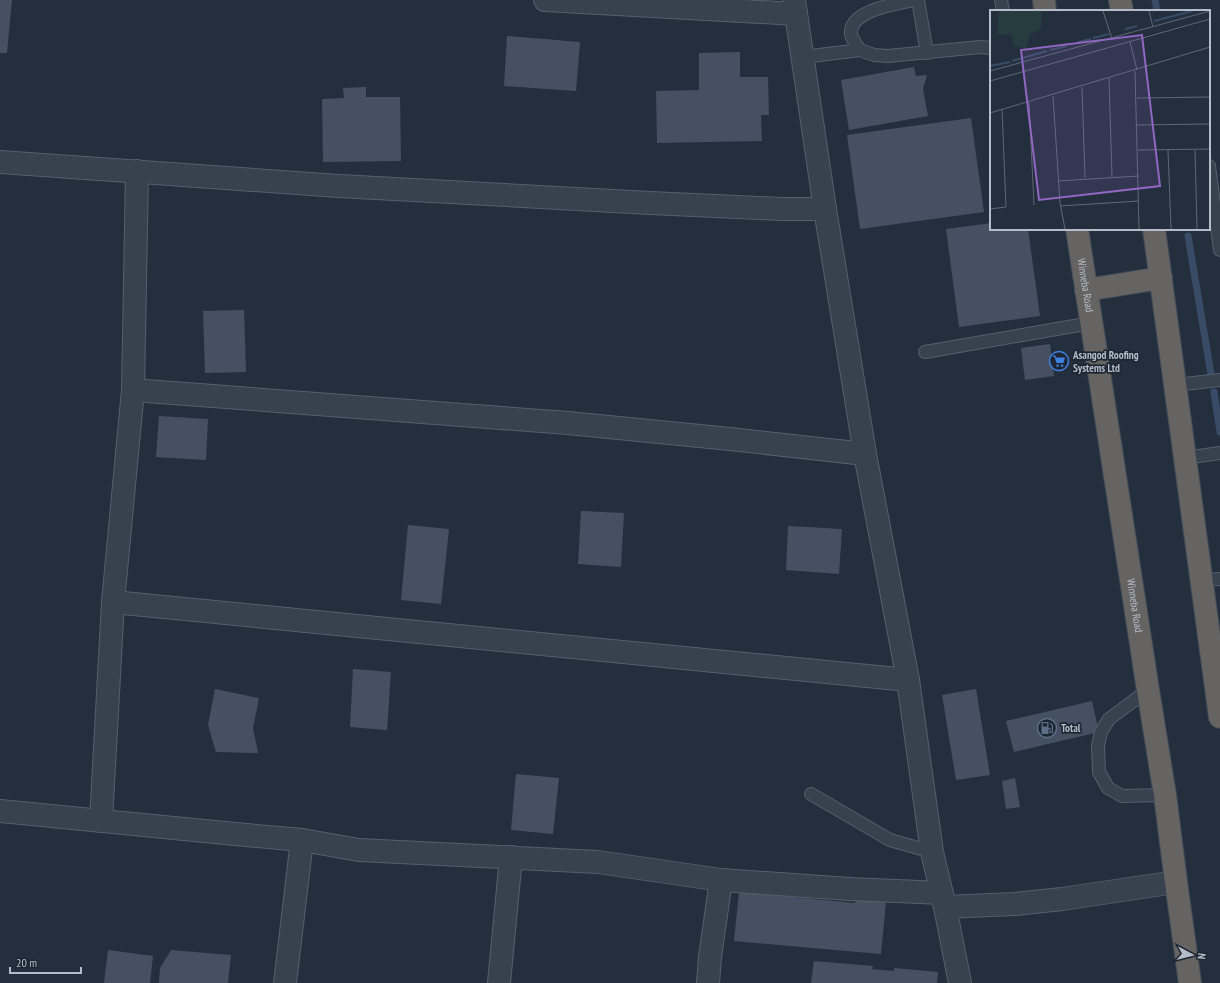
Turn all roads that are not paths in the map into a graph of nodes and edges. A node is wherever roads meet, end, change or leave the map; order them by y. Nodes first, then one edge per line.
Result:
1 (545, 0) edge
2 (914, 0) edge
3 (918, 0) edge
4 (1001, 0) edge
5 (1044, 0) edge
6 (1120, 0) edge
7 (795, 7) edge
8 (1003, 10) edge
9 (1045, 10) edge
10 (1122, 10) edge
11 (990, 48) edge
12 (860, 50) junction
13 (927, 52) junction
14 (803, 57) junction
15 (0, 162) edge
16 (137, 171) junction
17 (1210, 182) edge
18 (825, 208) junction
19 (1212, 215) edge
20 (1077, 230) edge
21 (1154, 230) edge
22 (1220, 250) edge
23 (1161, 278) junction
24 (1086, 290) junction
25 (1091, 323) junction
26 (925, 352) dead end
27 (1220, 380) edge
28 (1176, 385) junction
29 (133, 390) junction
30 (1220, 453) edge
31 (865, 454) junction
32 (1185, 458) junction
33 (1211, 579) edge
34 (113, 602) junction
35 (908, 680) junction
36 (1148, 690) junction
37 (1220, 717) edge
38 (811, 794) dead end
39 (1165, 795) junction
40 (0, 811) edge
41 (101, 821) junction
42 (302, 840) junction
43 (932, 852) junction
44 (511, 857) junction
45 (721, 880) junction
46 (1176, 882) junction
47 (944, 900) junction
48 (285, 983) edge
49 (499, 983) edge
50 (708, 983) edge
51 (960, 983) edge
52 (1190, 983) edge

1 - 7 street
2 - 12 lane
3 - 13 lane
4 - 8 lane
5 - 9 highway
6 - 10 highway
7 - 14 street
11 - 13 lane
12 - 13 lane
12 - 14 lane
14 - 18 street
15 - 16 street
16 - 18 street
16 - 29 street
17 - 19 lane
18 - 31 street
19 - 22 lane
20 - 24 highway, Winneba Road
21 - 23 highway
23 - 24 highway
23 - 28 highway
24 - 25 highway, Winneba Road
25 - 26 lane
25 - 36 highway, Winneba Road
27 - 28 lane
28 - 32 highway
29 - 31 street
29 - 34 street
30 - 32 lane
31 - 35 street
32 - 33 highway
33 - 37 highway
34 - 35 street
34 - 41 street
35 - 43 street
36 - 39 highway, Winneba Road
36 - 39 lane
38 - 43 lane
39 - 46 highway, Winneba Road
40 - 41 street
41 - 42 street
42 - 44 street
42 - 48 street
43 - 47 street
44 - 45 street
44 - 49 street
45 - 47 street
45 - 50 street
46 - 47 street
46 - 52 highway, Winneba Road
47 - 51 street

